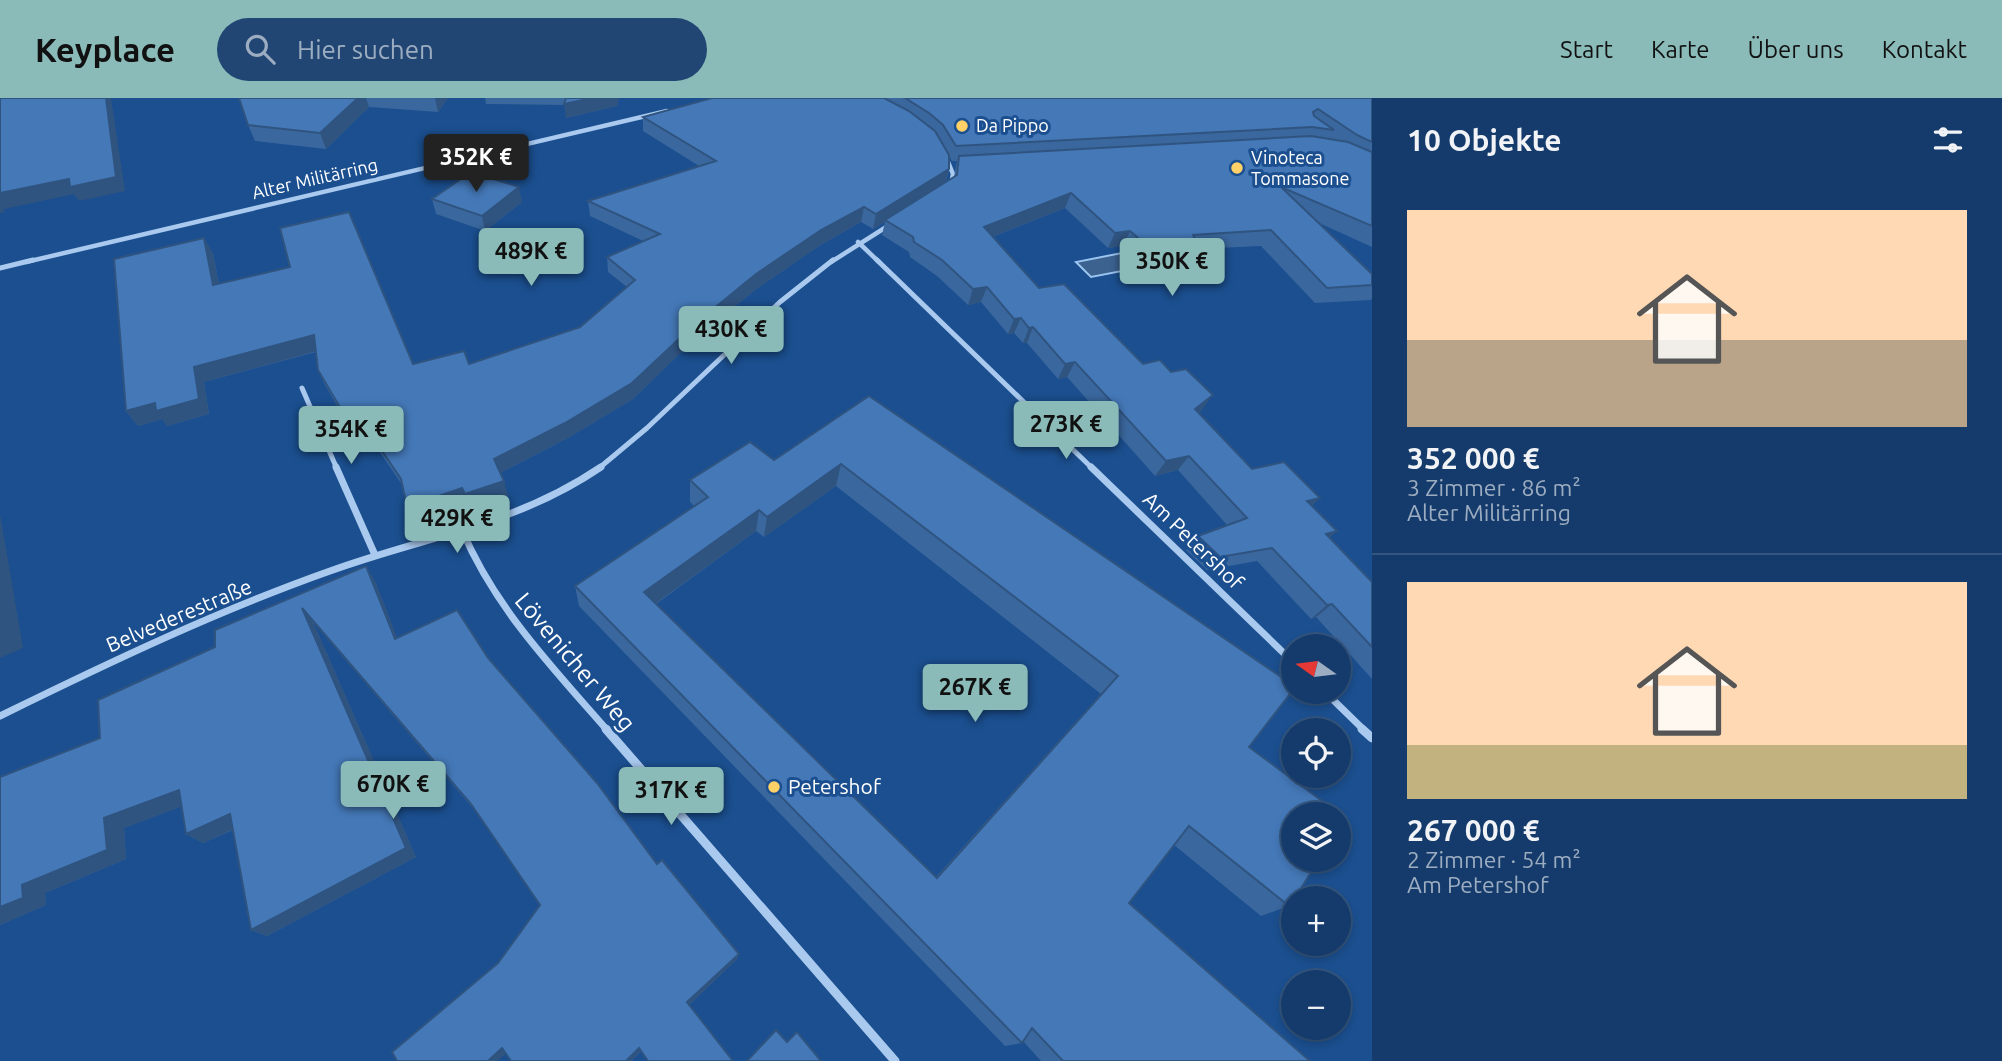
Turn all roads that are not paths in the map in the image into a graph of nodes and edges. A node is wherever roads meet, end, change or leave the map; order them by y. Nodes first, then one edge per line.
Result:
1 (669, 110) edge
2 (943, 152) edge
3 (962, 165) edge
4 (949, 166) junction
5 (940, 194) edge
6 (894, 223) edge
7 (858, 242) junction
8 (0, 268) edge
9 (302, 388) dead end
10 (461, 530) junction
11 (375, 555) junction
12 (1281, 650) edge
13 (1338, 704) edge
14 (0, 716) edge
15 (1372, 737) edge
16 (895, 1061) edge

1 - 8 street, Alter Militärring
2 - 4 street
3 - 4 street
4 - 5 street
6 - 7 street, Belvederestraße
7 - 10 street, Belvederestraße
7 - 12 street, Am Petershof
9 - 11 street
10 - 11 street, Belvederestraße
10 - 16 street, Lövenicher Weg
11 - 14 street, Belvederestraße
13 - 15 street

